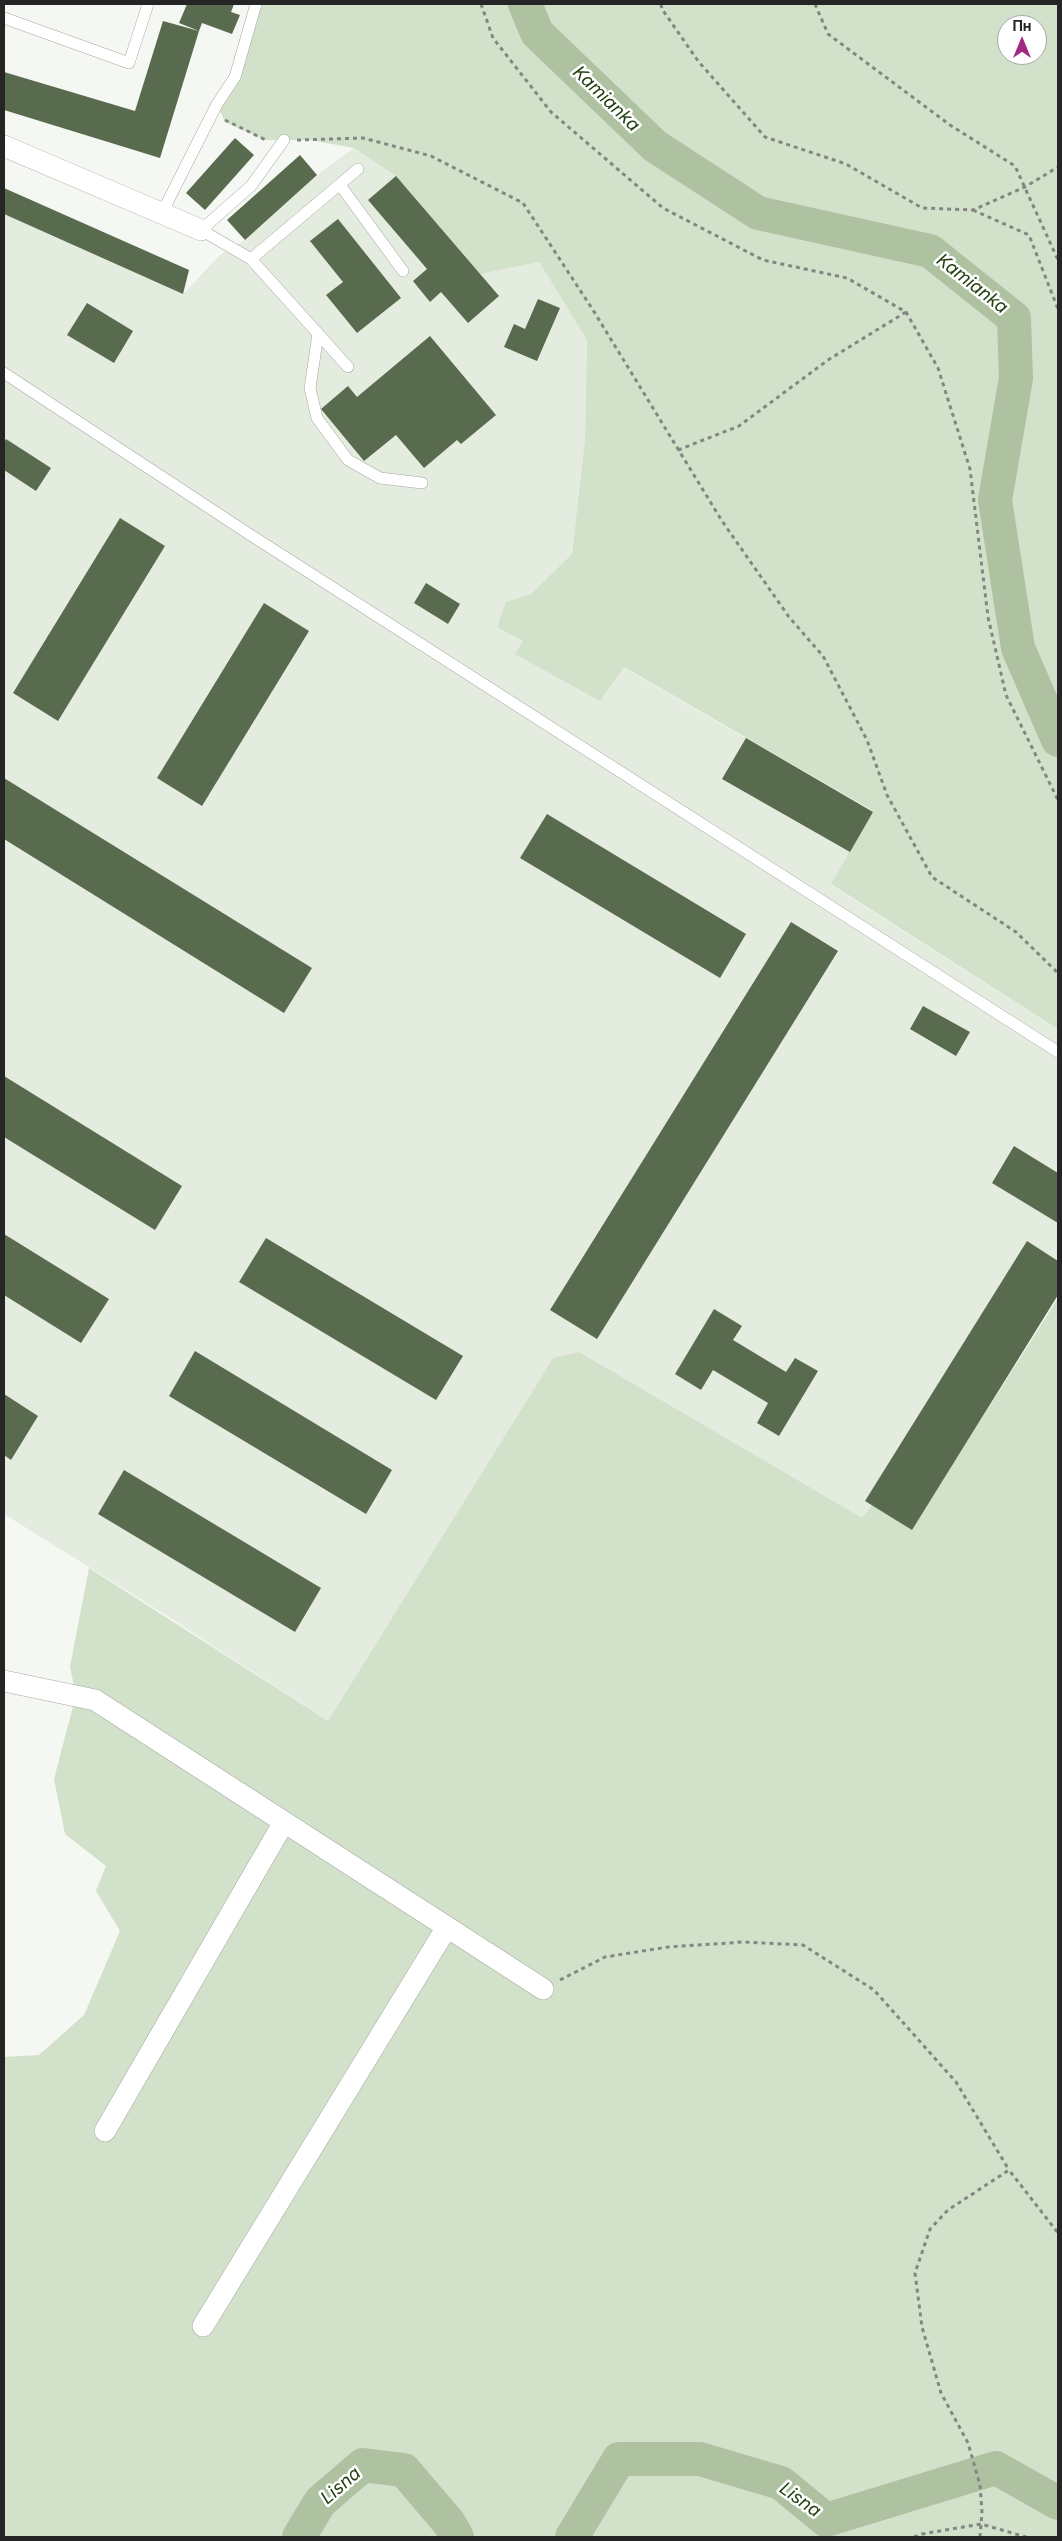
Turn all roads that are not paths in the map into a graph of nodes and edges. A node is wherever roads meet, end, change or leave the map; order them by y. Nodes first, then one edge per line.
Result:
1 (148, 4) edge
2 (256, 4) edge
3 (4, 18) edge
4 (284, 140) road end
5 (4, 146) edge
6 (358, 169) dead end
7 (340, 185) junction
8 (162, 213) junction
9 (201, 230) junction
10 (251, 259) junction
11 (403, 271) dead end
12 (318, 334) junction
13 (348, 367) dead end
14 (4, 373) edge
15 (422, 483) dead end
16 (1058, 1052) edge
17 (4, 1681) edge
18 (284, 1822) junction
19 (447, 1927) junction
20 (543, 1989) road end
21 (105, 2131) dead end
22 (203, 2326) dead end

1 - 3 lane
2 - 8 lane
4 - 9 lane
5 - 8 street
6 - 7 lane
7 - 10 lane
7 - 11 lane
8 - 9 street
9 - 10 lane
10 - 12 lane
12 - 13 lane
12 - 15 lane
14 - 16 lane
17 - 18 street
18 - 19 street
18 - 21 street
19 - 20 street
19 - 22 street

